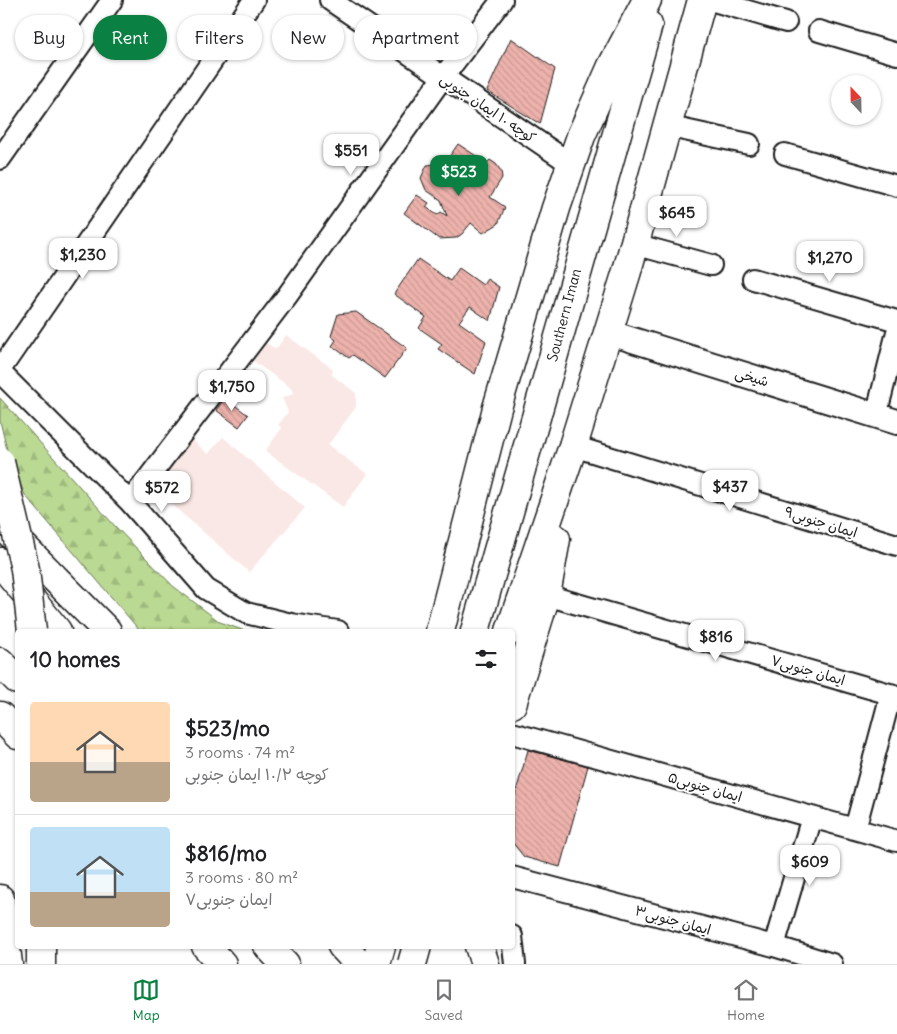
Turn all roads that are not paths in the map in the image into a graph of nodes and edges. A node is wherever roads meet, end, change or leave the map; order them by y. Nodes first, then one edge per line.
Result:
1 (112, 0) edge
2 (254, 0) edge
3 (330, 0) edge
4 (502, 0) edge
5 (647, 0) edge
6 (655, 0) edge
7 (702, 0) edge
8 (710, 0) edge
9 (786, 22) dead end
10 (819, 31) dead end
11 (897, 54) edge
12 (443, 77) junction
13 (666, 126) junction
14 (749, 144) dead end
15 (785, 154) dead end
16 (0, 159) edge
17 (571, 164) junction
18 (897, 186) edge
19 (634, 244) junction
20 (711, 265) dead end
21 (753, 279) dead end
22 (897, 321) edge
23 (607, 332) junction
24 (897, 332) edge
25 (0, 371) edge
26 (886, 419) edge
27 (573, 446) junction
28 (0, 462) edge
29 (130, 502) junction
30 (0, 522) edge
31 (897, 545) edge
32 (0, 562) edge
33 (546, 595) junction
34 (32, 629) edge
35 (55, 629) edge
36 (105, 629) edge
37 (325, 629) edge
38 (441, 629) edge
39 (475, 629) edge
40 (511, 629) edge
41 (0, 662) edge
42 (15, 677) edge
43 (515, 694) edge
44 (894, 695) edge
45 (0, 716) edge
46 (15, 733) edge
47 (515, 734) edge
48 (812, 817) junction
49 (855, 829) junction
50 (897, 841) edge
51 (515, 878) edge
52 (0, 899) edge
53 (774, 946) junction
54 (41, 949) edge
55 (209, 949) edge
56 (271, 949) edge
57 (345, 949) edge
58 (380, 949) edge
59 (415, 949) edge
60 (416, 949) edge
61 (480, 949) edge
62 (513, 949) edge
63 (8, 964) edge
64 (42, 964) edge
65 (222, 964) edge
66 (285, 964) edge
67 (359, 964) edge
68 (376, 964) edge
69 (412, 964) edge
70 (429, 964) edge
71 (484, 964) edge
72 (515, 964) edge
73 (832, 964) edge

1 - 16 street
2 - 25 street
3 - 12 street, کوچه ۱۰ ایمان جنوبی
4 - 12 street
5 - 17 main road
6 - 39 main road, Southern Iman
7 - 13 main road
8 - 9 street
10 - 11 street
12 - 17 street, کوچه ۱۰ ایمان جنوبی
12 - 29 street
13 - 14 street
13 - 19 main road
15 - 18 street
17 - 38 main road
19 - 20 street
19 - 23 main road
21 - 22 street
23 - 26 street, شیخی
23 - 27 main road
24 - 26 street
25 - 29 street
27 - 31 street, ایمان جنوبی۹
27 - 33 main road
27 - 40 main road
28 - 34 main road, bridge
29 - 37 street
30 - 36 main road
32 - 35 main road
33 - 43 main road
33 - 44 street, ایمان جنوبی۷
41 - 42 main road
44 - 49 street
45 - 46 main road
47 - 48 street, ایمان جنوبی۵
48 - 49 street, ایمان جنوبی۵
48 - 53 street
49 - 50 street, ایمان جنوبی۵
51 - 53 street, ایمان جنوبی۳
52 - 63 main road
53 - 73 street, ایمان جنوبی۳
54 - 64 main road
55 - 65 main road
56 - 66 main road
57 - 67 main road
58 - 68 main road
59 - 70 main road
60 - 69 main road, bridge
61 - 71 main road
62 - 72 street

